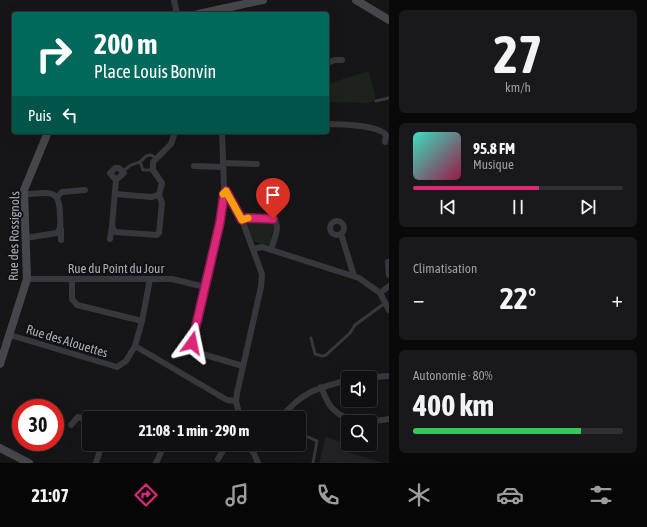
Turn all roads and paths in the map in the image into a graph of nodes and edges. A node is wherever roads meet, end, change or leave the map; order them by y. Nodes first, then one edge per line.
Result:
1 (174, 0) edge
2 (263, 0) edge
3 (356, 0) edge
4 (177, 12) edge
5 (207, 12) edge
6 (389, 20) edge
7 (342, 60) dead end
8 (329, 62) edge
9 (389, 98) edge
10 (376, 100) dead end
11 (329, 124) edge
12 (47, 134) edge
13 (174, 134) edge
14 (222, 134) edge
15 (385, 142) dead end
16 (156, 158) junction
17 (140, 162) junction
18 (257, 164) dead end
19 (223, 165) junction
20 (194, 166) dead end
21 (153, 170) junction
22 (122, 172) junction
23 (116, 180) junction
24 (86, 190) dead end
25 (226, 191) junction
26 (24, 194) junction
27 (115, 194) junction
28 (159, 195) junction
29 (57, 197) junction
30 (242, 220) junction
31 (112, 226) junction
32 (61, 227) junction
33 (341, 234) dead end
34 (25, 238) junction
35 (110, 239) dead end
36 (61, 240) dead end
37 (253, 249) junction
38 (271, 250) junction
39 (388, 262) edge
40 (389, 275) edge
41 (354, 276) junction
42 (27, 279) junction
43 (150, 279) junction
44 (72, 280) junction
45 (389, 286) edge
46 (205, 287) junction
47 (380, 293) junction
48 (386, 302) junction
49 (389, 310) edge
50 (142, 321) junction
51 (10, 335) junction
52 (310, 338) dead end
53 (134, 346) junction
54 (0, 364) edge
55 (243, 366) junction
56 (389, 376) edge
57 (377, 377) edge
58 (341, 382) edge
59 (320, 387) junction
60 (236, 401) junction
61 (238, 411) edge
62 (287, 411) edge
63 (82, 418) edge
64 (389, 419) edge
65 (71, 425) dead end
66 (306, 436) edge
67 (0, 448) edge
68 (100, 451) edge
69 (162, 451) edge
70 (223, 451) edge
71 (253, 451) edge
72 (218, 459) dead end
73 (29, 463) edge
74 (96, 463) edge
75 (156, 463) edge
76 (258, 463) edge
77 (314, 463) edge

1 - 4 street
2 - 5 street
3 - 6 street
7 - 8 street
9 - 10 lane
11 - 15 street
12 - 26 street, Rue des Rossignols
13 - 16 street
14 - 19 street
16 - 17 lane
16 - 21 street
17 - 21 lane
17 - 22 lane
18 - 19 street
19 - 20 street
19 - 25 street
21 - 28 street
22 - 23 street
22 - 23 street
23 - 27 street
24 - 29 street
25 - 30 street
25 - 46 street
26 - 29 street
26 - 34 street, Rue des Rossignols
27 - 28 street
27 - 31 street
28 - 31 street
29 - 32 street
30 - 37 street
30 - 38 street
31 - 35 street
32 - 34 street
32 - 36 street
33 - 41 street
34 - 42 street, Rue des Rossignols
37 - 38 street
37 - 55 street
38 - 41 street
39 - 40 street
41 - 47 street
42 - 44 street, Rue du Point du Jour
42 - 51 street, Rue des Rossignols
43 - 44 street, Rue du Point du Jour
43 - 46 street, Rue du Point du Jour
43 - 50 street
44 - 50 street
45 - 47 street
46 - 55 street
47 - 48 street
48 - 49 street
48 - 52 lane
50 - 53 street
51 - 53 street, Rue des Alouettes
51 - 54 street, Rue des Rossignols
53 - 60 street
55 - 60 street
56 - 57 street
58 - 59 street
59 - 62 street
59 - 64 street
60 - 61 street
63 - 65 street
66 - 77 lane
67 - 73 street
68 - 74 street
69 - 75 street
70 - 72 street
71 - 76 street

